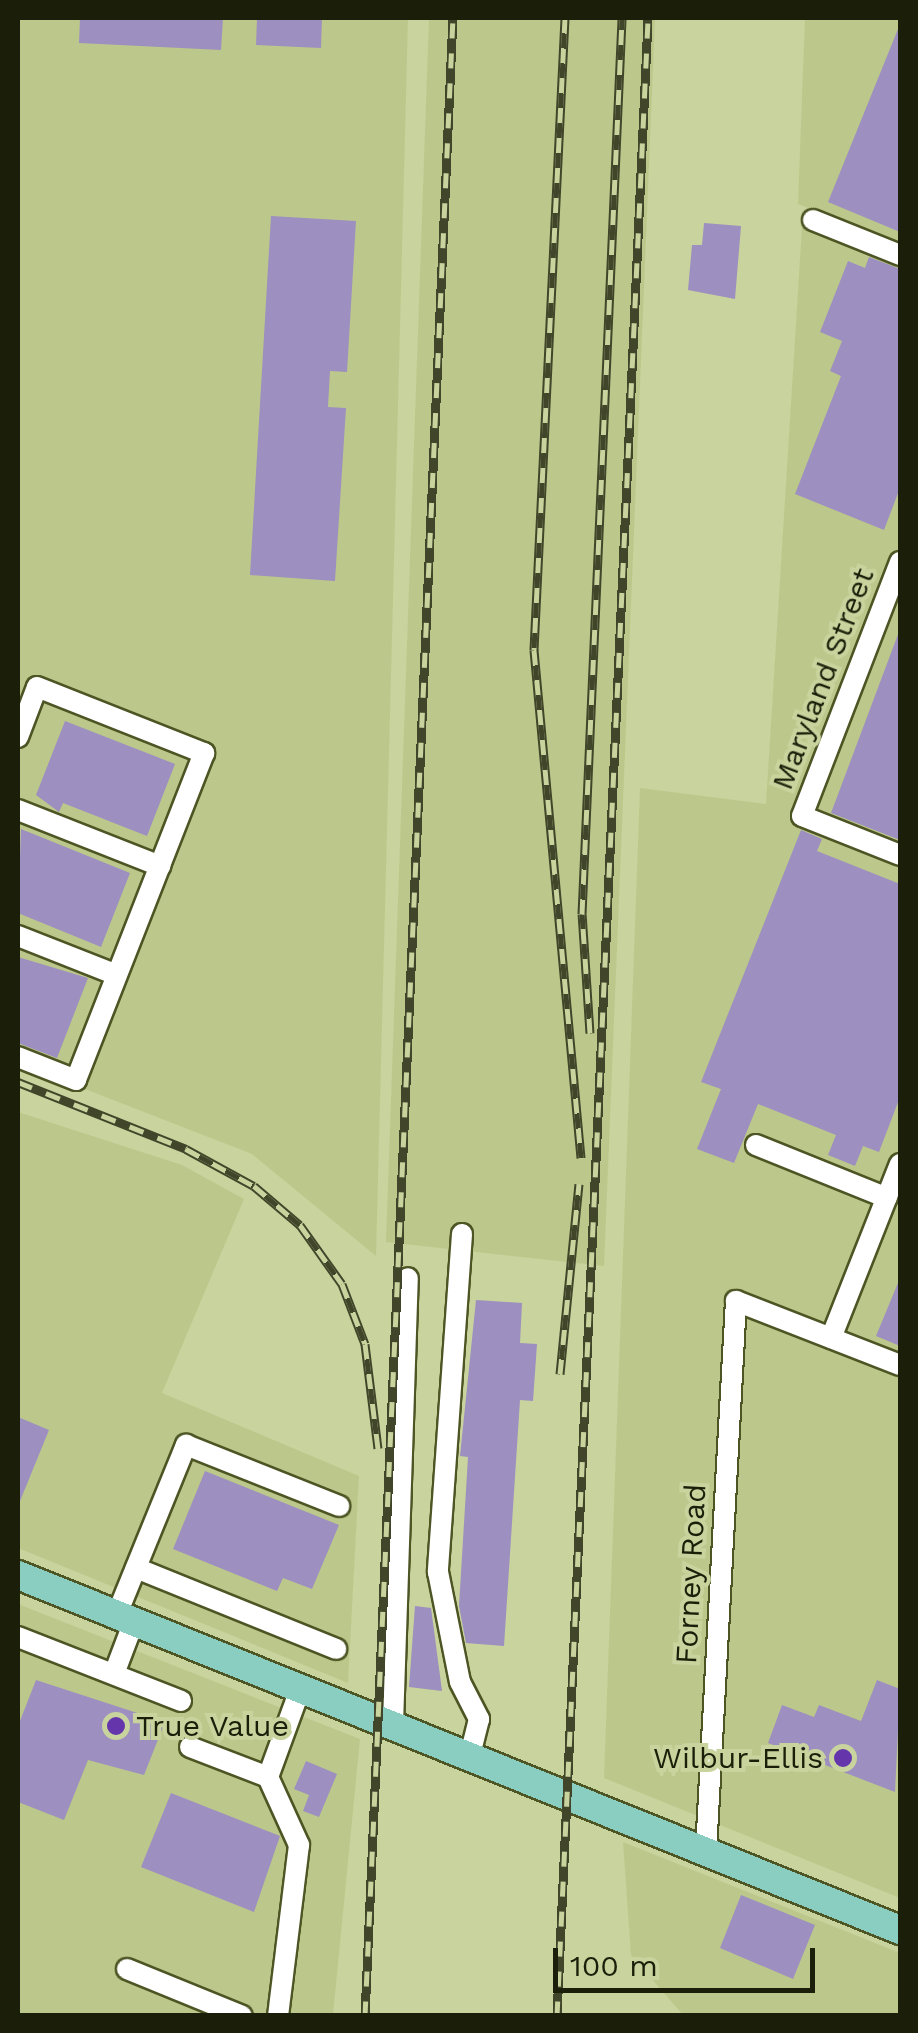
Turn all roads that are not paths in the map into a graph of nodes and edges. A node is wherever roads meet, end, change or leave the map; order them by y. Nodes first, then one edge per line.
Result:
1 (813, 220) dead end
2 (900, 255) edge
3 (900, 562) edge
4 (27, 684) edge
5 (18, 737) edge
6 (18, 810) edge
7 (900, 856) edge
8 (160, 866) junction
9 (18, 936) edge
10 (117, 975) junction
11 (18, 1057) edge
12 (756, 1145) dead end
13 (900, 1164) edge
14 (887, 1198) junction
15 (462, 1234) dead end
16 (408, 1278) dead end
17 (831, 1338) junction
18 (900, 1365) edge
19 (339, 1506) dead end
20 (136, 1568) junction
21 (20, 1582) edge
22 (126, 1618) junction
23 (18, 1637) edge
24 (336, 1649) dead end
25 (114, 1674) junction
26 (302, 1687) junction
27 (181, 1701) dead end
28 (386, 1721) junction
29 (190, 1747) dead end
30 (470, 1756) junction
31 (268, 1776) junction
32 (706, 1850) junction
33 (900, 1930) edge
34 (127, 1968) dead end
35 (242, 2016) edge
36 (278, 2016) edge

1 - 2 street
3 - 7 street, Maryland Street
4 - 5 street
4 - 8 street
6 - 8 street
8 - 10 street
9 - 10 street
10 - 11 street
12 - 14 street
13 - 14 street
14 - 17 street
15 - 30 street
16 - 28 street
17 - 18 street
17 - 32 street, Forney Road
19 - 20 street
20 - 22 street
20 - 24 street
21 - 22 main road
22 - 25 street
22 - 26 main road
23 - 25 street
25 - 27 street
26 - 28 main road
26 - 31 street
28 - 30 main road
29 - 31 street
30 - 32 main road
31 - 36 street
32 - 33 main road
34 - 35 street

